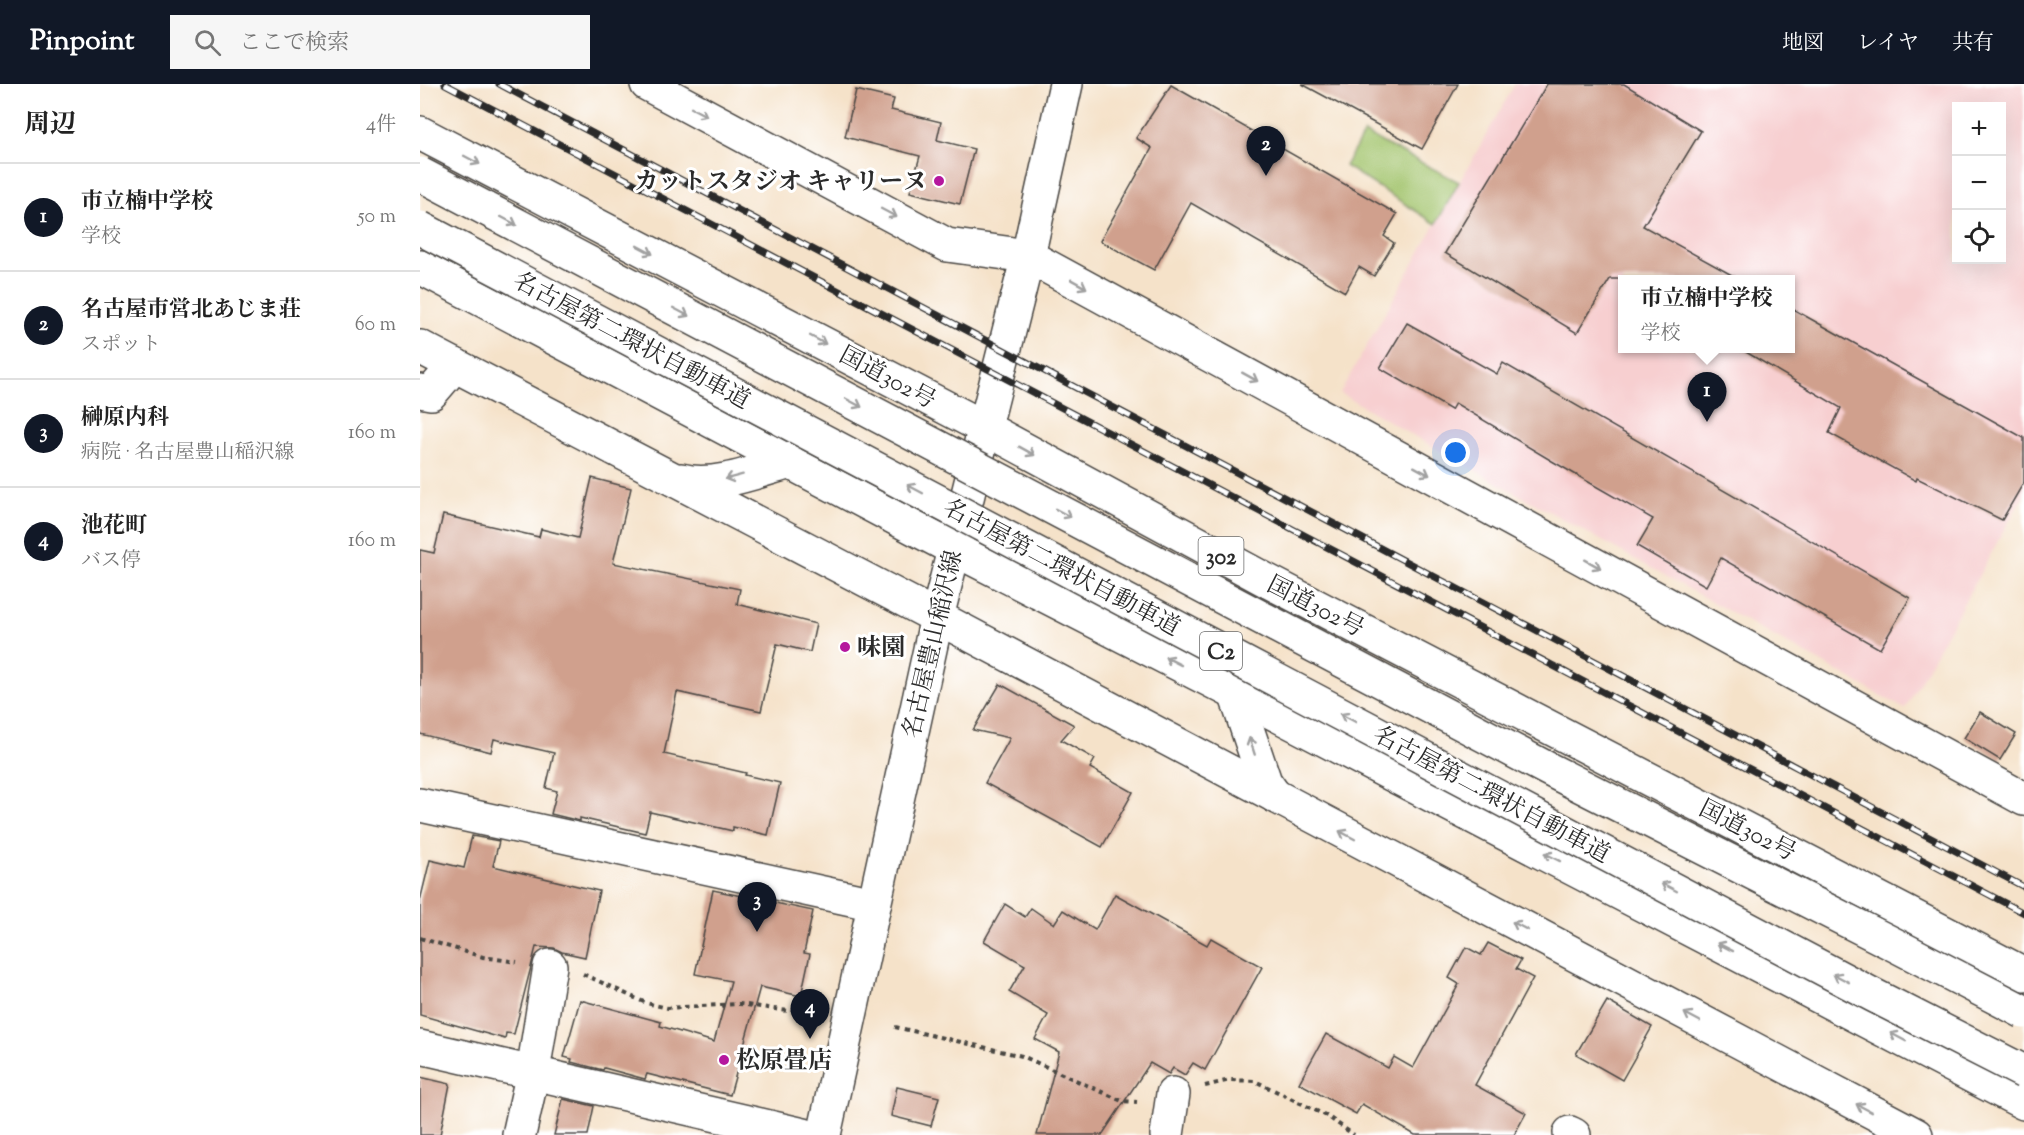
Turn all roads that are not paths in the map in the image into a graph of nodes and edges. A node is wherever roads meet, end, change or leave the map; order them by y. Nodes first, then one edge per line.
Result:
1 (647, 84) edge
2 (1066, 84) edge
3 (420, 133) edge
4 (420, 174) edge
5 (420, 228) edge
6 (1028, 256) junction
7 (420, 267) edge
8 (420, 347) edge
9 (455, 365) junction
10 (420, 391) edge
11 (985, 428) junction
12 (790, 462) junction
13 (669, 477) junction
14 (954, 549) junction
15 (937, 617) junction
16 (1235, 693) junction
17 (1275, 796) junction
18 (2024, 800) edge
19 (420, 805) edge
20 (874, 904) junction
21 (1899, 946) junction
22 (550, 966) road end
23 (2024, 974) edge
24 (1873, 995) junction
25 (2024, 1002) edge
26 (2024, 1012) edge
27 (420, 1047) edge
28 (533, 1072) junction
29 (2024, 1072) edge
30 (2024, 1090) edge
31 (1173, 1094) road end
32 (2024, 1103) edge
33 (519, 1135) edge
34 (804, 1135) edge
35 (824, 1135) edge
36 (1167, 1135) edge
37 (1916, 1135) edge

1 -> 6 main road
2 - 6 main road, 名古屋豊山稲沢線
3 -> 11 main road, 国道302号 / 302
4 -> 21 main road, 名古屋第二環状自動車道 / C2, bridge
24 -> 5 main road, 名古屋第二環状自動車道 / C2, bridge
6 - 11 main road, 名古屋豊山稲沢線
6 -> 18 main road
7 - 12 main road
8 - 9 main road
9 - 10 main road
9 - 13 main road
11 - 14 main road, 名古屋豊山稲沢線
11 -> 23 main road, 国道302号 / 302
12 -> 13 main road
12 - 14 main road
13 - 15 main road
14 - 15 main road, 名古屋豊山稲沢線
16 -> 14 main road
15 - 17 main road
15 - 20 main road, 名古屋豊山稲沢線
17 -> 16 main road
32 -> 16 main road
37 -> 17 main road
19 - 20 main road
20 - 35 main road, 名古屋豊山稲沢線
21 - 25 main road, bridge
21 - 26 main road, 名古屋第二環状自動車道 / C2, bridge
22 - 28 main road
24 - 29 main road, 名古屋第二環状自動車道 / C2, bridge
24 - 30 main road, bridge
27 - 28 main road
28 - 33 main road
28 - 34 main road
31 - 36 main road

